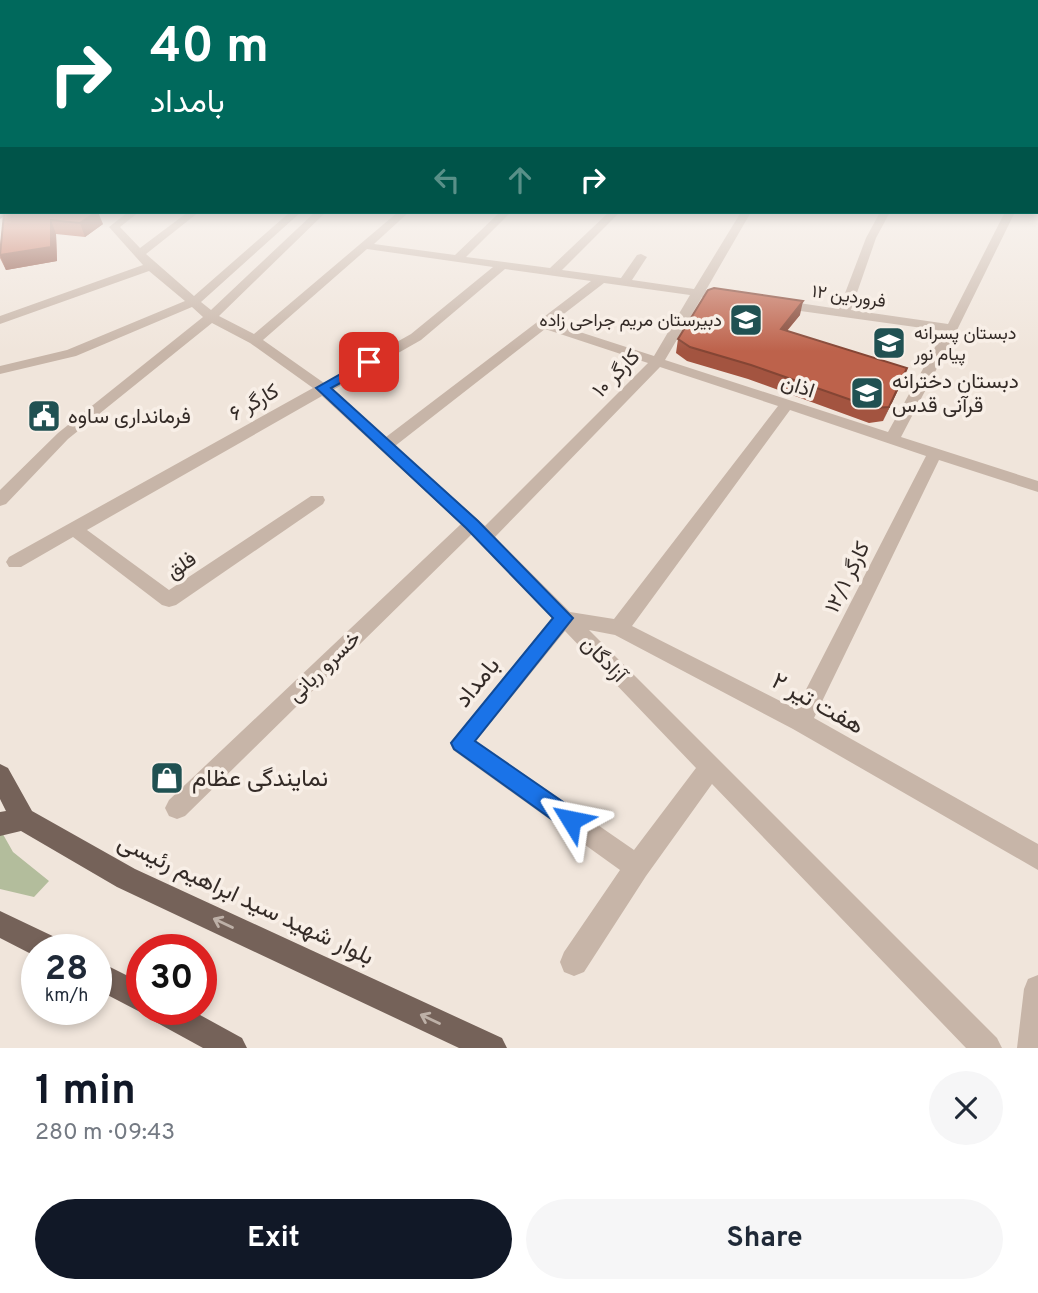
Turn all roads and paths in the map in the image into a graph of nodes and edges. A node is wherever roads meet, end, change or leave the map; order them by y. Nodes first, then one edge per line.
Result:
1 (141, 253) edge
2 (250, 253) edge
3 (279, 253) edge
4 (358, 253) edge
5 (414, 253) edge
6 (463, 253) edge
7 (573, 253) edge
8 (723, 253) edge
9 (866, 253) edge
10 (990, 253) edge
11 (641, 257) dead end
12 (457, 259) junction
13 (503, 265) junction
14 (151, 266) junction
15 (553, 272) junction
16 (602, 279) junction
17 (625, 282) junction
18 (700, 293) junction
19 (739, 298) edge
20 (194, 302) junction
21 (765, 302) edge
22 (844, 313) junction
23 (212, 317) junction
24 (1, 320) edge
25 (545, 325) junction
26 (952, 328) junction
27 (255, 340) junction
28 (657, 362) junction
29 (0, 370) edge
30 (323, 388) junction
31 (787, 404) junction
32 (892, 439) junction
33 (387, 444) junction
34 (934, 453) junction
35 (1038, 487) edge
36 (0, 500) edge
37 (317, 500) dead end
38 (74, 529) junction
39 (478, 531) junction
40 (15, 562) dead end
41 (564, 618) junction
42 (619, 628) junction
43 (801, 722) junction
44 (710, 768) junction
45 (0, 775) edge
46 (177, 808) dead end
47 (11, 822) edge
48 (1038, 858) edge
49 (637, 867) junction
50 (0, 924) edge
51 (21, 935) edge
52 (574, 962) dead end
53 (1038, 989) edge
54 (190, 1025) edge
55 (232, 1048) edge
56 (492, 1048) edge
57 (987, 1048) edge
58 (1032, 1048) edge

1 - 14 street, آزادگان
2 - 20 street
3 - 23 street
4 - 27 street
5 - 12 street
6 - 12 street
7 - 15 street
8 - 18 street, کارگر ۱۰
9 - 22 street
10 - 26 street
11 - 17 street
12 - 13 street
13 - 15 street
13 - 30 street, کارگر ۶
14 - 20 street, آزادگان
14 - 24 street
15 - 16 street
16 - 17 street
16 - 25 street
17 - 18 street
18 - 19 street
18 - 28 street, کارگر ۱۰
20 - 23 street, آزادگان
20 - 29 street
21 - 22 street, ۱۲ فروردین
22 - 26 street, ۱۲ فروردین
23 - 27 street, آزادگان
23 - 36 street
25 - 28 street, اذان
25 - 33 street
26 - 32 street
27 - 30 street, آزادگان
28 - 31 street, اذان
28 - 39 street, کارگر ۱۰
30 - 33 street, آزادگان
30 - 38 street, کارگر ۶
31 - 32 street, اذان
31 - 42 street
32 - 34 street, اذان
33 - 39 street, آزادگان
34 - 35 street, اذان
34 - 43 street, کارگر ۱۲/۱
37 - 38 street, فلق
38 - 40 street, کارگر ۶
39 - 41 street, آزادگان
39 - 46 street, خسرو ربانی
41 - 42 street, هفت تیر ۲
41 - 44 street, آزادگان
41 - 49 street, بامداد
42 - 43 street, هفت تیر ۲
43 - 48 street, هفت تیر ۲
44 - 49 street
44 - 57 street, آزادگان
45 - 47 main road, بلوار شهید سید ابراهیم رئیسی
56 -> 47 main road, بلوار شهید سید ابراهیم رئیسی
49 - 52 street
50 - 51 main road
53 - 58 street
54 - 55 main road

